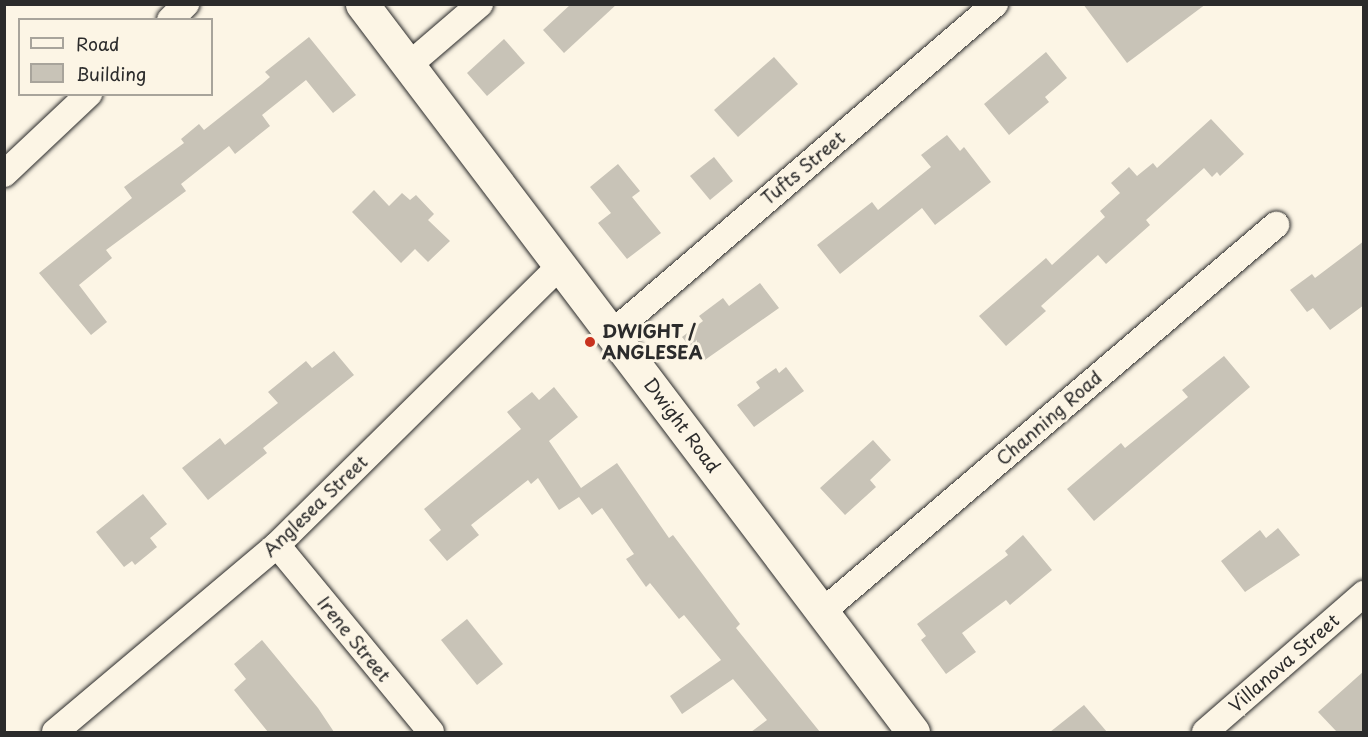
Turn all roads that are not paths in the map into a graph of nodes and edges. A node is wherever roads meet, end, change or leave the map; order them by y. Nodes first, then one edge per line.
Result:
1 (186, 4) edge
2 (362, 4) edge
3 (480, 4) edge
4 (995, 4) edge
5 (172, 18) edge
6 (408, 66) junction
7 (87, 96) edge
8 (4, 174) edge
9 (1276, 225) dead end
10 (561, 265) junction
11 (612, 333) junction
12 (277, 545) junction
13 (1364, 594) edge
14 (822, 612) junction
15 (55, 732) edge
16 (431, 732) edge
17 (913, 732) edge
18 (1205, 732) edge

1 - 5 street
2 - 6 main road, Dwight Road
3 - 6 street
4 - 11 street, Tufts Street
6 - 10 main road, Dwight Road
7 - 8 street
9 - 14 street, Channing Road
10 - 11 main road, Dwight Road
10 - 12 street, Anglesea Street
11 - 14 main road, Dwight Road
12 - 15 street, Anglesea Street
12 - 16 street, Irene Street
13 - 18 street, Villanova Street
14 - 17 main road, Dwight Road

